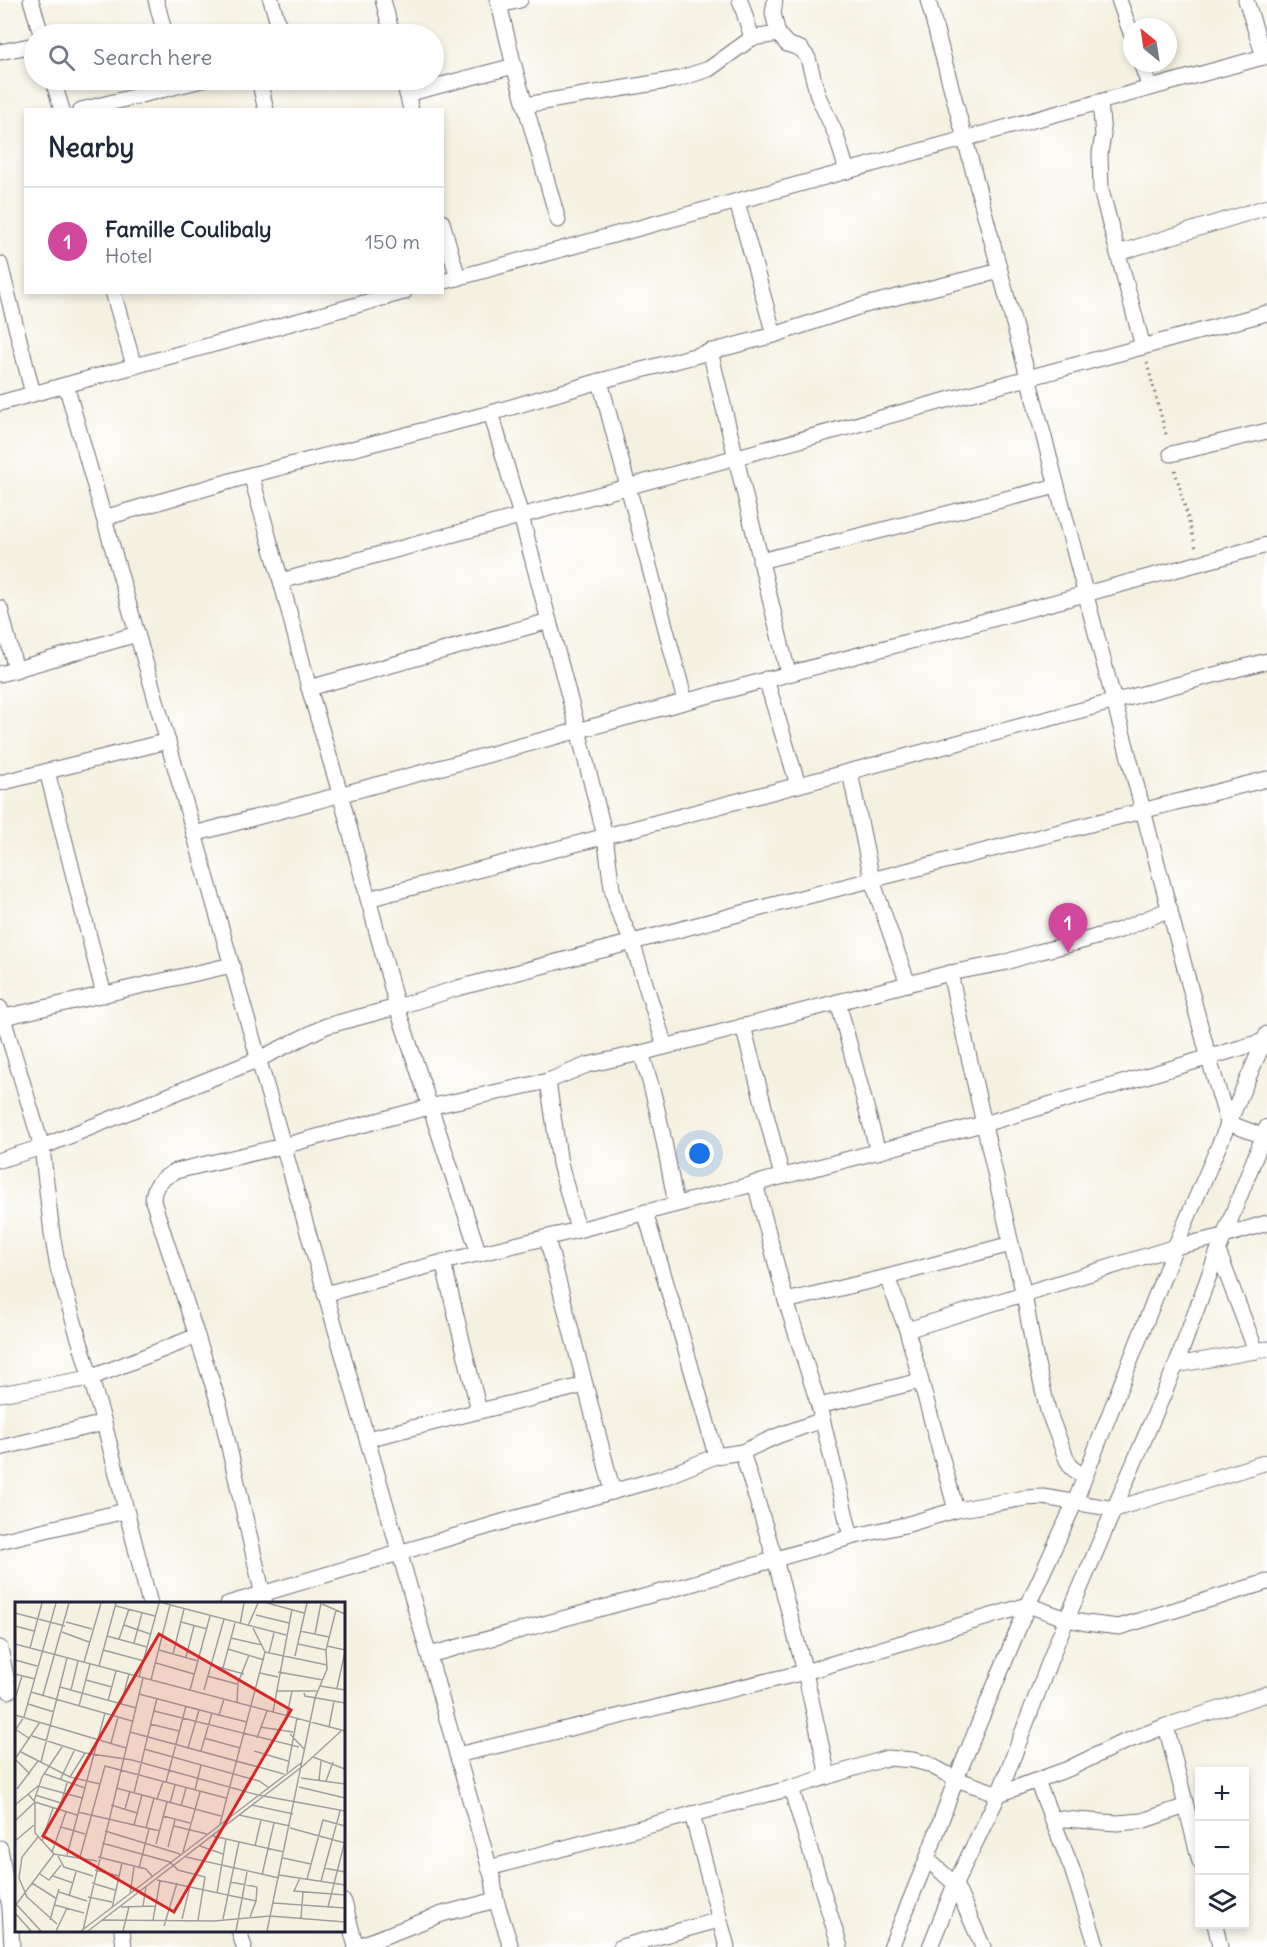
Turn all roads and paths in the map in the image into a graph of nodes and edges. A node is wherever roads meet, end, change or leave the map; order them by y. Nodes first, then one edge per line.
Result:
1 (31, 0) edge
2 (156, 0) edge
3 (272, 0) edge
4 (383, 0) edge
5 (520, 0) edge
6 (740, 0) edge
7 (775, 0) edge
8 (928, 0) edge
9 (1119, 0) edge
10 (1246, 0) edge
11 (499, 3) edge
12 (1126, 18) edge
13 (38, 24) edge
14 (162, 24) edge
15 (278, 24) edge
16 (387, 24) edge
17 (778, 34) junction
18 (752, 38) junction
19 (24, 47) edge
20 (0, 52) edge
21 (1266, 57) edge
22 (514, 66) junction
23 (1145, 72) edge
24 (444, 80) edge
25 (1150, 88) junction
26 (56, 90) edge
27 (150, 90) edge
28 (261, 90) edge
29 (407, 90) edge
30 (1100, 102) junction
31 (525, 105) junction
32 (61, 108) edge
33 (88, 108) edge
34 (266, 108) edge
35 (411, 108) edge
36 (965, 139) junction
37 (847, 171) junction
38 (737, 201) junction
39 (1267, 207) edge
40 (558, 220) dead end
41 (444, 229) edge
42 (1118, 254) junction
43 (0, 264) edge
44 (1000, 271) junction
45 (458, 278) junction
46 (444, 282) edge
47 (114, 294) edge
48 (397, 294) edge
49 (1267, 313) edge
50 (774, 335) junction
51 (1143, 347) junction
52 (710, 351) junction
53 (134, 366) junction
54 (1028, 378) junction
55 (600, 381) junction
56 (66, 385) junction
57 (33, 394) junction
58 (0, 403) edge
59 (491, 413) junction
60 (1267, 431) edge
61 (1171, 454) dead end
62 (734, 458) junction
63 (251, 475) junction
64 (1057, 486) junction
65 (627, 487) junction
66 (521, 516) junction
67 (104, 518) junction
68 (1267, 545) edge
69 (760, 561) junction
70 (281, 581) junction
71 (1086, 595) junction
72 (0, 608) edge
73 (549, 621) junction
74 (137, 634) junction
75 (1267, 661) edge
76 (16, 670) junction
77 (788, 673) junction
78 (0, 674) edge
79 (766, 679) junction
80 (309, 688) junction
81 (685, 701) junction
82 (1114, 702) junction
83 (578, 730) junction
84 (168, 741) junction
85 (47, 771) junction
86 (850, 772) junction
87 (1267, 779) edge
88 (0, 783) edge
89 (798, 785) junction
90 (340, 793) junction
91 (1143, 811) junction
92 (194, 834) junction
93 (605, 836) junction
94 (872, 880) junction
95 (368, 898) junction
96 (1170, 909) junction
97 (632, 942) junction
98 (232, 965) junction
99 (950, 973) junction
100 (908, 984) junction
101 (104, 995) junction
102 (838, 1002) junction
103 (397, 1007) junction
104 (1, 1014) edge
105 (742, 1026) junction
106 (1266, 1039) edge
107 (665, 1046) junction
108 (641, 1053) junction
109 (259, 1059) junction
110 (1209, 1059) junction
111 (548, 1082) junction
112 (429, 1107) junction
113 (984, 1123) junction
114 (1228, 1123) junction
115 (1265, 1131) edge
116 (283, 1146) junction
117 (42, 1147) junction
118 (878, 1152) junction
119 (0, 1160) edge
120 (782, 1176) junction
121 (755, 1183) junction
122 (676, 1204) junction
123 (645, 1212) junction
124 (1267, 1223) edge
125 (578, 1230) junction
126 (1224, 1236) junction
127 (547, 1238) junction
128 (1011, 1244) junction
129 (1175, 1247) junction
130 (1218, 1251) junction
131 (479, 1254) junction
132 (443, 1262) junction
133 (887, 1277) junction
134 (326, 1294) junction
135 (1024, 1294) junction
136 (786, 1301) junction
137 (907, 1330) junction
138 (196, 1336) junction
139 (1262, 1350) edge
140 (1176, 1365) junction
141 (90, 1378) junction
142 (920, 1381) junction
143 (585, 1384) junction
144 (0, 1394) edge
145 (479, 1411) junction
146 (821, 1413) junction
147 (104, 1423) junction
148 (367, 1439) junction
149 (0, 1448) edge
150 (742, 1452) junction
151 (716, 1456) junction
152 (1267, 1461) edge
153 (1084, 1477) junction
154 (613, 1492) junction
155 (1075, 1502) junction
156 (1115, 1509) junction
157 (956, 1510) junction
158 (125, 1511) junction
159 (851, 1537) junction
160 (0, 1541) edge
161 (400, 1553) junction
162 (775, 1559) junction
163 (1267, 1582) edge
164 (264, 1599) edge
165 (149, 1602) edge
166 (242, 1602) edge
167 (1028, 1605) junction
168 (1067, 1619) junction
169 (0, 1648) edge
170 (429, 1655) junction
171 (805, 1672) junction
172 (8, 1691) edge
173 (1267, 1694) edge
174 (1166, 1726) junction
175 (457, 1755) junction
176 (828, 1776) junction
177 (956, 1779) junction
178 (1037, 1781) junction
179 (791, 1788) junction
180 (999, 1794) junction
181 (1186, 1806) junction
182 (692, 1814) junction
183 (1052, 1818) junction
184 (1195, 1842) edge
185 (0, 1848) edge
186 (927, 1859) junction
187 (489, 1868) junction
188 (956, 1884) junction
189 (496, 1900) junction
190 (345, 1906) edge
191 (719, 1920) junction
192 (1216, 1929) edge
193 (122, 1932) edge
194 (240, 1932) edge
195 (12, 1947) edge
196 (124, 1947) edge
197 (244, 1947) edge
198 (356, 1947) edge
199 (511, 1947) edge
200 (621, 1947) edge
201 (727, 1947) edge
202 (840, 1947) edge
203 (891, 1947) edge
204 (930, 1947) edge
205 (983, 1947) edge
206 (1097, 1947) edge
207 (1220, 1947) edge

1 - 13 street
2 - 14 street
3 - 15 street
4 - 16 street
5 - 11 street
6 - 18 street
7 - 17 street
8 - 36 street
9 - 12 street
10 - 21 street
11 - 22 street
17 - 18 street
17 - 37 street
18 - 31 street
19 - 20 street
21 - 25 street
22 - 24 street
22 - 31 street
23 - 25 street
25 - 30 street
26 - 32 street
27 - 33 street
28 - 34 street
29 - 35 street
30 - 36 street
30 - 42 street
31 - 40 street
36 - 37 street
36 - 44 street
37 - 38 street
38 - 45 street
38 - 50 street
39 - 42 street
41 - 45 street
42 - 51 street
43 - 57 street
44 - 50 street
44 - 54 street
45 - 46 street
47 - 53 street
48 - 53 street
49 - 51 street
50 - 52 street
51 - 54 street
52 - 55 street
52 - 62 street
53 - 56 street
54 - 62 street
54 - 64 street
55 - 59 street
55 - 65 street
56 - 57 street
56 - 67 street
57 - 58 street
59 - 63 street
59 - 66 street
60 - 61 street
62 - 65 street
62 - 69 street
63 - 67 street
63 - 70 street
64 - 69 street
64 - 71 street
65 - 66 street
65 - 81 street
66 - 70 street
66 - 73 street
67 - 74 street
68 - 71 street
69 - 77 street
70 - 80 street
71 - 77 street
71 - 82 street
72 - 76 street
73 - 80 street
73 - 83 street
74 - 76 street
74 - 84 street
75 - 82 street
76 - 78 street
77 - 79 street
79 - 81 street
79 - 89 street
80 - 90 street
81 - 83 street
82 - 86 street
82 - 91 street
83 - 90 street
83 - 93 street
84 - 85 street
84 - 92 street
85 - 88 street
85 - 101 street
86 - 89 street
86 - 94 street
87 - 91 street
89 - 93 street
90 - 92 street
90 - 95 street
91 - 94 street
91 - 96 street
92 - 98 street
93 - 95 street
93 - 97 street
94 - 97 street
94 - 100 street
95 - 103 street
96 - 99 street
96 - 110 street
97 - 103 street
97 - 107 street
98 - 101 street
98 - 109 street
99 - 100 street
99 - 113 street
100 - 102 street
101 - 104 street
102 - 105 street
102 - 118 street
103 - 109 street
103 - 112 street
104 - 117 street
105 - 107 street
105 - 120 street
106 - 110 street
106 - 114 street
107 - 108 street
108 - 111 street
108 - 122 street
109 - 116 street
109 - 117 street
110 - 113 street
110 - 114 street
111 - 112 street
111 - 125 street
112 - 116 street
112 - 131 street
113 - 118 street
113 - 128 street
114 - 115 street
114 - 129 street
115 - 126 street
116 - 134 street
116 - 138 street
117 - 119 street
117 - 141 street
118 - 120 street
120 - 121 street
121 - 122 street
121 - 136 street
122 - 123 street
123 - 125 street
123 - 151 street
124 - 126 street
125 - 127 street
126 - 129 street
126 - 130 street
127 - 131 street
127 - 143 street
128 - 133 street
128 - 135 street
129 - 135 street
129 - 153 street
130 - 139 street
130 - 140 street
131 - 132 street
132 - 134 street
132 - 145 street
133 - 136 street
133 - 137 street
134 - 148 street
135 - 137 street
135 - 153 street
136 - 146 street
137 - 142 street
138 - 141 street
138 - 164 street
139 - 140 street
140 - 156 street
141 - 144 street
141 - 147 street
142 - 146 street
142 - 157 street
143 - 145 street
143 - 154 street
145 - 148 street
146 - 150 street
146 - 159 street
147 - 149 street
147 - 158 street
148 - 161 street
150 - 151 street
150 - 162 street
151 - 154 street
152 - 156 street
153 - 155 street
154 - 161 street
155 - 156 street
155 - 157 street
155 - 167 street
156 - 168 street
157 - 159 street
158 - 160 street
158 - 165 street
159 - 162 street
161 - 164 street
161 - 170 street
162 - 170 street
162 - 171 street
163 - 168 street
164 - 166 street
167 - 168 street
167 - 171 street
167 - 177 street
168 - 180 street
169 - 172 street
170 - 175 street
171 - 175 street
171 - 176 street
173 - 174 street
174 - 178 street
174 - 181 street
175 - 187 street
176 - 177 street
176 - 179 street
177 - 180 street
177 - 186 street
178 - 180 street
178 - 183 street
179 - 182 street
179 - 202 street
180 - 188 street
181 - 183 street
181 - 184 street
182 - 187 street
182 - 191 street
183 - 206 street
185 - 195 street
186 - 188 street
186 - 203 street
187 - 189 street
188 - 204 street
188 - 205 street
189 - 198 street
189 - 199 street
190 - 198 street
191 - 200 street
191 - 201 street
192 - 207 street
193 - 196 street
194 - 197 street

